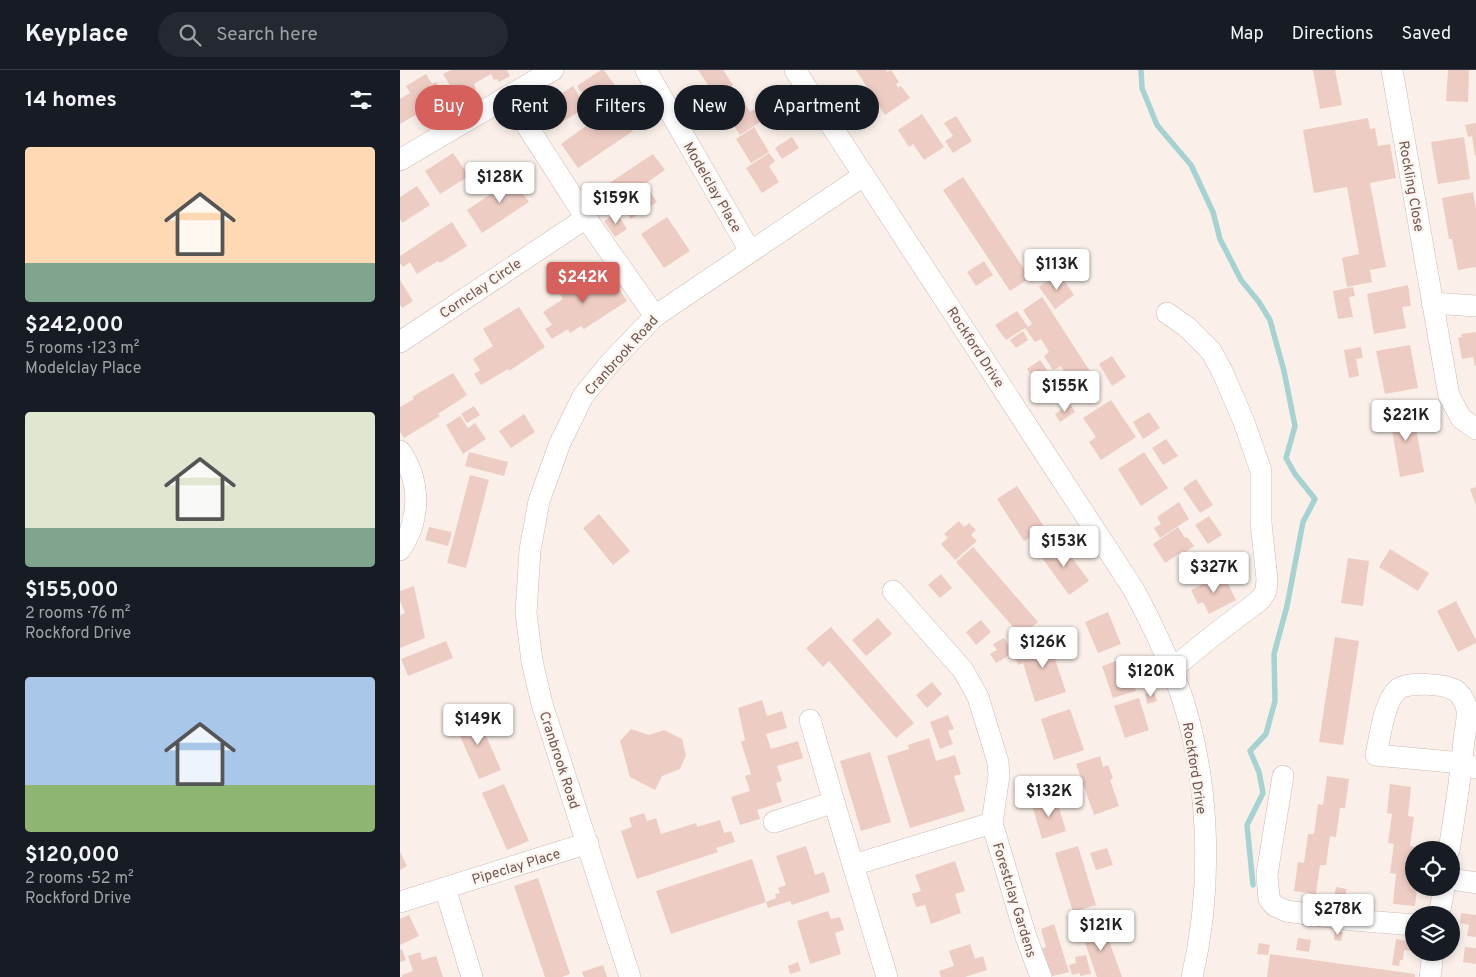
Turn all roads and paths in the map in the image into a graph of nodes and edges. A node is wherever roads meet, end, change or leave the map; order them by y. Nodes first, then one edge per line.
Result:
1 (553, 70) edge
2 (646, 70) edge
3 (795, 70) edge
4 (1392, 70) edge
5 (527, 85) edge
6 (493, 105) edge
7 (530, 130) edge
8 (400, 160) edge
9 (863, 176) junction
10 (586, 218) junction
11 (750, 252) junction
12 (1432, 303) junction
13 (1476, 306) edge
14 (1166, 313) dead end
15 (654, 316) junction
16 (400, 342) edge
17 (1476, 429) edge
18 (400, 451) edge
19 (400, 550) edge
20 (893, 591) dead end
21 (1171, 670) junction
22 (810, 720) dead end
23 (1469, 766) edge
24 (1283, 776) dead end
25 (834, 802) junction
26 (774, 822) dead end
27 (992, 823) junction
28 (1451, 841) edge
29 (588, 843) junction
30 (853, 865) junction
31 (1460, 880) edge
32 (1476, 882) edge
33 (445, 888) junction
34 (400, 902) edge
35 (1405, 924) edge
36 (1432, 961) edge
37 (472, 977) edge
38 (630, 977) edge
39 (887, 977) edge
40 (1041, 977) edge
41 (1192, 977) edge
42 (1430, 977) edge

1 - 5 street
2 - 11 street, Modelclay Place
3 - 9 street, Rockford Drive
4 - 12 street, Rockling Close
6 - 8 street
7 - 10 street
9 - 11 street, Cranbrook Road
9 - 21 street, Rockford Drive
10 - 15 street
10 - 16 street, Cornclay Circle
11 - 15 street, Cranbrook Road
12 - 13 street
12 - 17 street, Rockling Close
14 - 21 street
15 - 29 street, Cranbrook Road
18 - 19 street
20 - 27 street, Forestclay Gardens
21 - 41 street, Rockford Drive
22 - 25 street
23 - 23 street
23 - 28 street
24 - 35 street
25 - 26 street
25 - 30 street
27 - 30 street
27 - 40 street, Forestclay Gardens
29 - 33 street, Pipeclay Place
29 - 38 street, Cranbrook Road
30 - 39 street
31 - 32 street
33 - 34 street, Pipeclay Place
33 - 37 street
36 - 42 street

